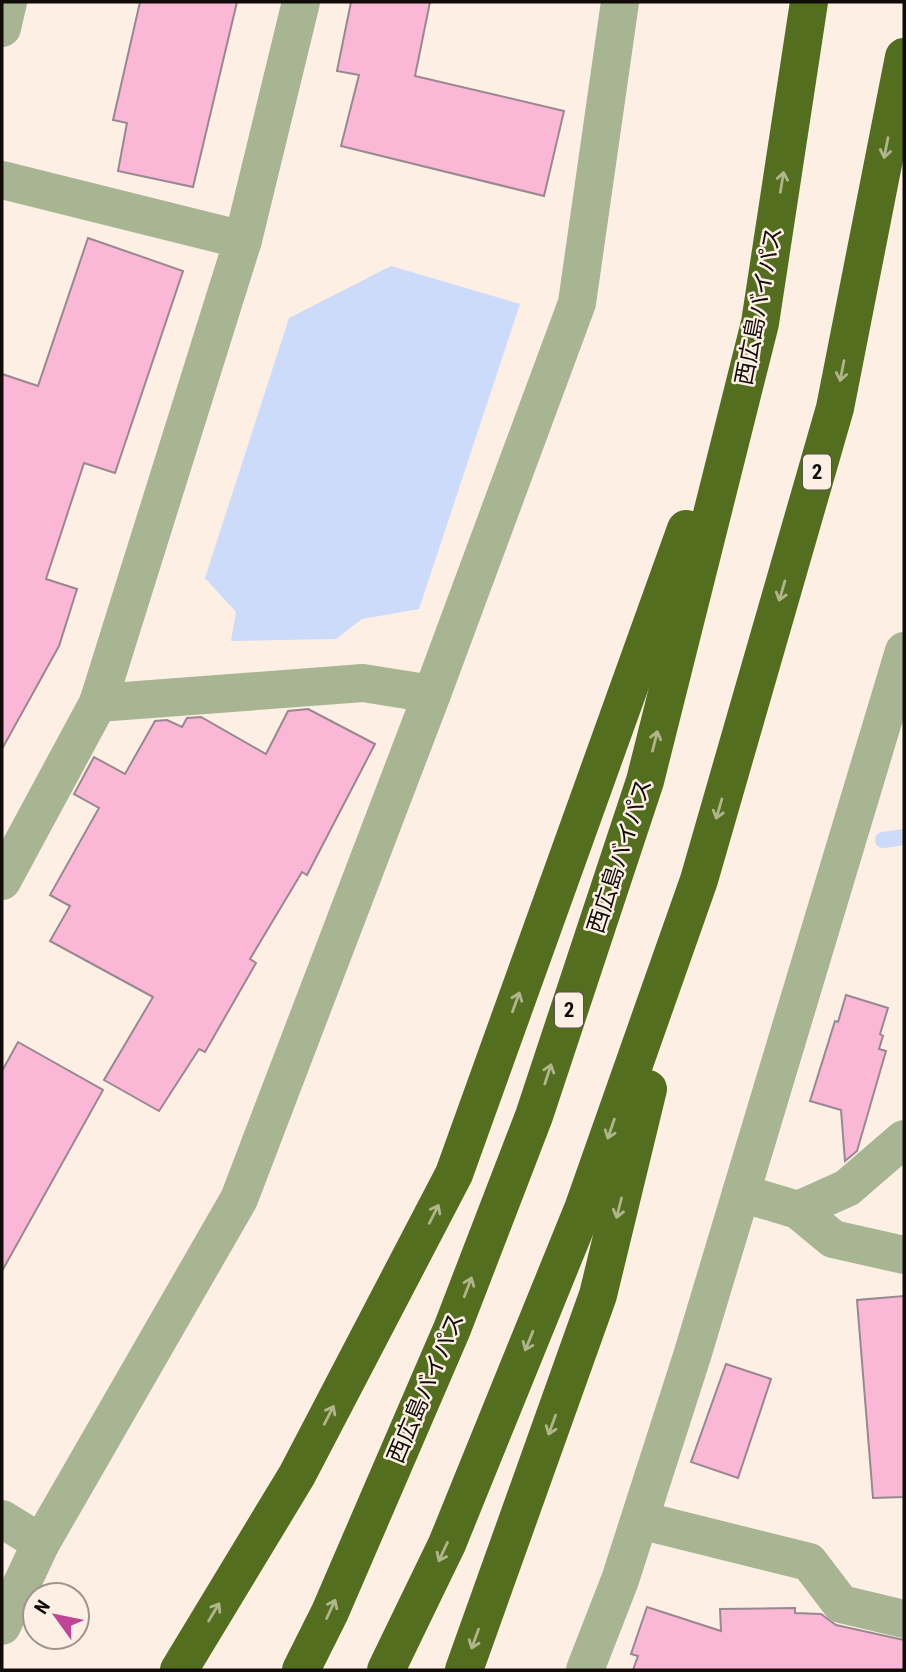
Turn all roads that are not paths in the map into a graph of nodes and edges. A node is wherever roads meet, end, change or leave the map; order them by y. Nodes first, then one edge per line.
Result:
1 (8, 2) edge
2 (301, 2) edge
3 (620, 2) edge
4 (809, 2) edge
5 (2, 28) edge
6 (904, 57) edge
7 (2, 180) edge
8 (243, 240) junction
9 (760, 323) junction
10 (904, 651) edge
11 (432, 694) junction
12 (97, 703) junction
13 (699, 880) junction
14 (2, 881) edge
15 (904, 1139) edge
16 (741, 1193) junction
17 (798, 1210) junction
18 (904, 1255) edge
19 (2, 1519) edge
20 (640, 1520) junction
21 (41, 1543) junction
22 (904, 1619) edge
23 (2, 1626) edge
24 (179, 1670) edge
25 (300, 1670) edge
26 (386, 1670) edge
27 (464, 1670) edge
28 (585, 1670) edge

1 - 5 street
2 - 8 street
3 - 11 street
9 -> 4 highway, 西広島バイパス / 2
6 -> 13 highway, 2
7 - 8 street
8 - 12 street
24 -> 9 highway
25 -> 9 highway, 西広島バイパス / 2
10 - 16 street
11 - 12 street
11 - 21 street
12 - 14 street
13 -> 26 highway, 2
13 -> 27 highway
15 - 17 street
16 - 17 street
16 - 20 street
17 - 18 street
19 - 21 street
20 - 22 street
20 - 28 street
21 - 23 street

